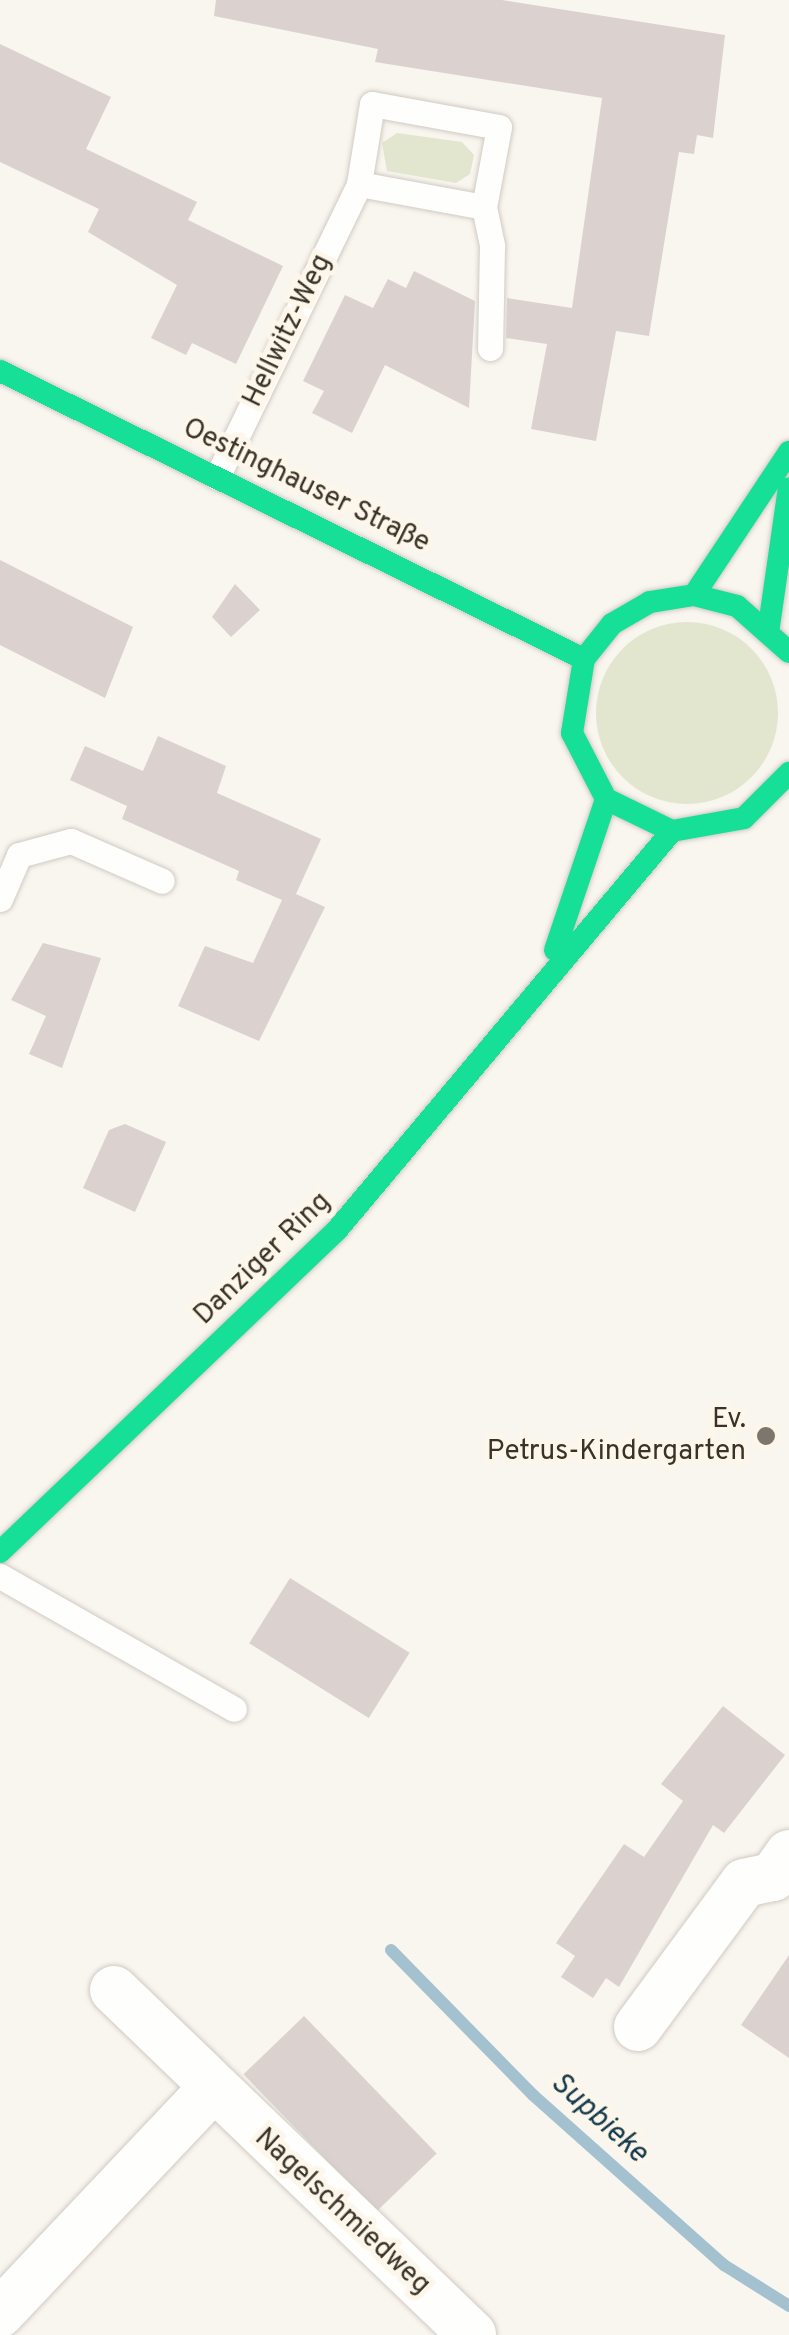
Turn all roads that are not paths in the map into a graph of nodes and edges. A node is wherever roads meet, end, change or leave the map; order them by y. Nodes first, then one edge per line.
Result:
1 (359, 184) junction
2 (484, 207) junction
3 (490, 348) dead end
4 (0, 371) edge
5 (789, 452) edge
6 (217, 477) junction
7 (789, 488) edge
8 (694, 595) junction
9 (769, 626) junction
10 (789, 652) edge
11 (584, 659) junction
12 (789, 773) edge
13 (606, 798) junction
14 (781, 798) edge
15 (672, 831) junction
16 (162, 881) dead end
17 (0, 899) edge
18 (542, 986) junction
19 (0, 1552) edge
20 (0, 1576) edge
21 (234, 1709) dead end
22 (784, 1873) edge
23 (114, 1990) dead end
24 (638, 2027) dead end
25 (212, 2089) junction
26 (0, 2313) edge
27 (472, 2335) edge

1 - 2 lane
1 - 2 lane, Hellwitz-Weg
1 - 6 lane, Hellwitz-Weg
2 - 3 lane
4 - 6 main road, Oestinghauser Straße
5 - 8 main road
6 - 11 main road, Oestinghauser Straße
7 - 9 main road
8 - 9 main road
8 - 11 main road
9 - 10 main road
11 - 13 main road
12 - 14 main road
13 - 15 main road
13 - 18 main road, Danziger Ring
14 - 15 main road
15 - 18 main road, Danziger Ring
16 - 17 lane
18 - 19 main road, Danziger Ring
20 - 21 lane
22 - 24 street
23 - 25 street, Nagelschmiedweg
25 - 26 street
25 - 27 street, Nagelschmiedweg

